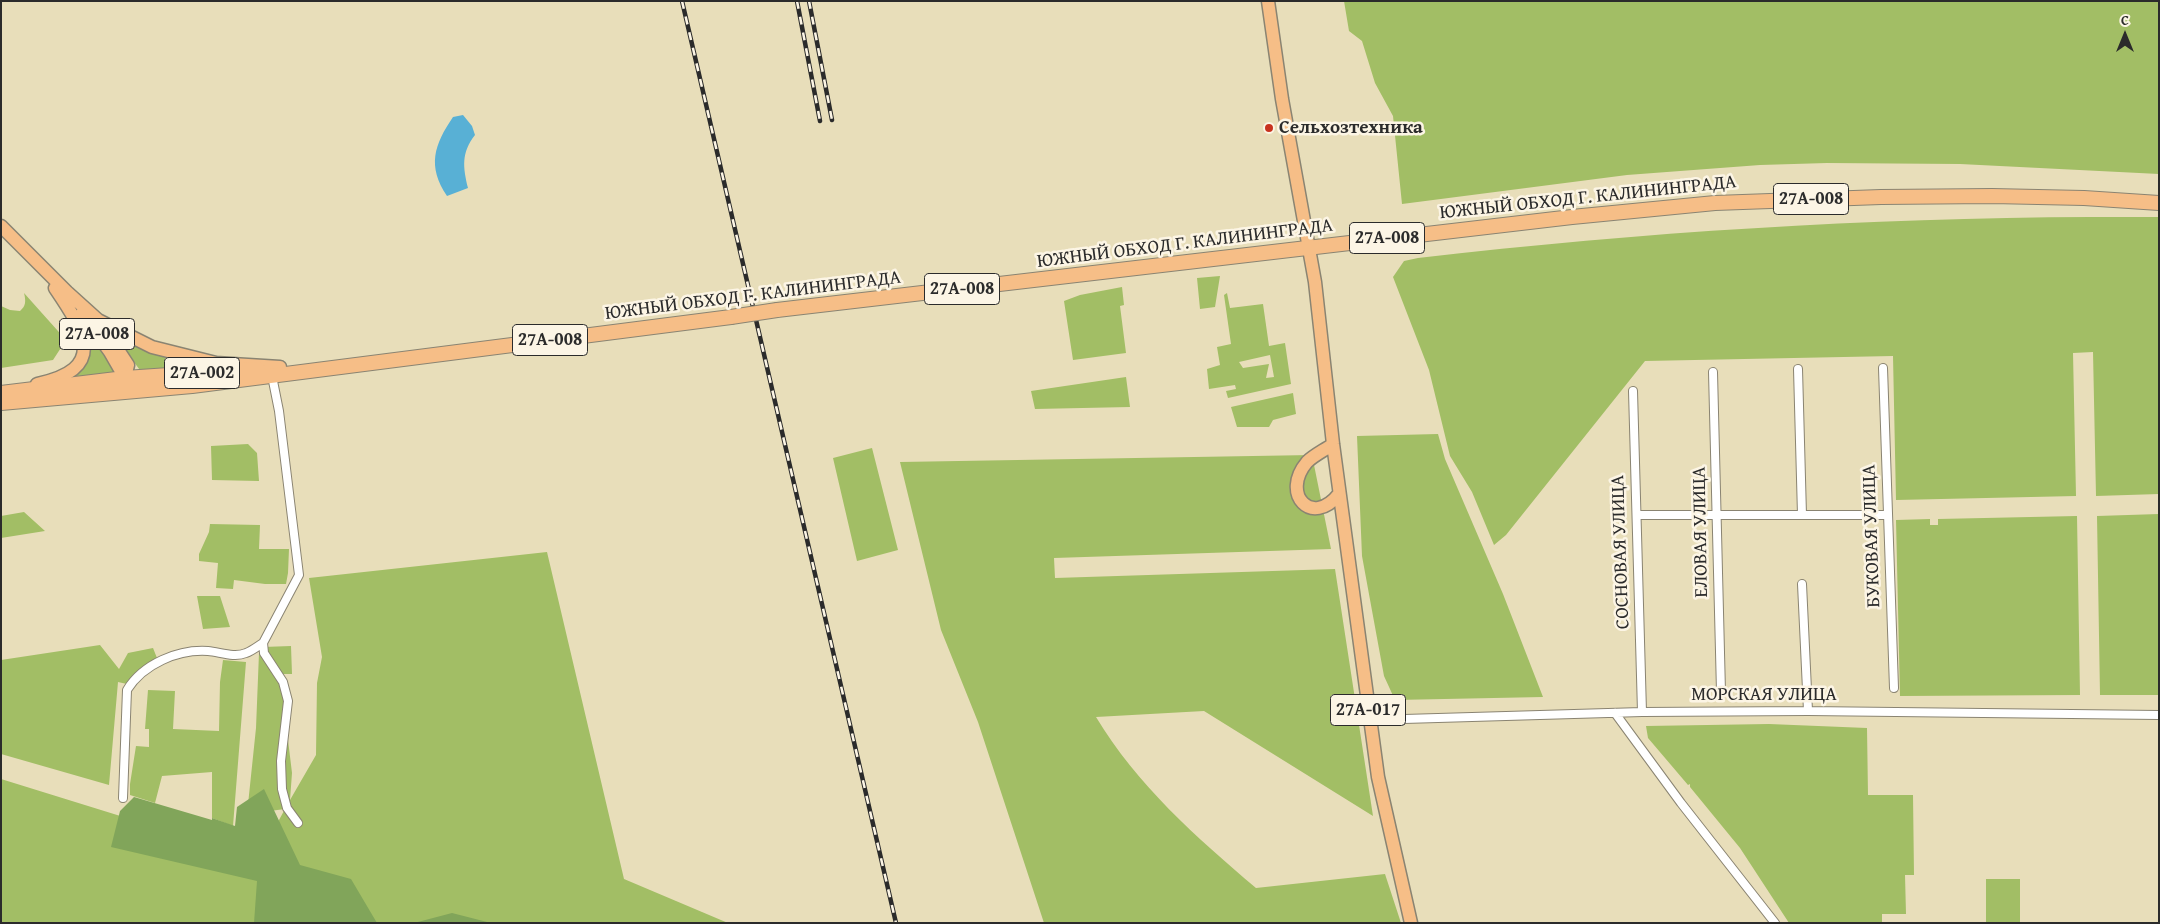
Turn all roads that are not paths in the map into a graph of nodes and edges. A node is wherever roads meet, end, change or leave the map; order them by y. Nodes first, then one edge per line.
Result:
1 (1268, 1) edge
2 (2159, 203) edge
3 (1, 226) edge
4 (1308, 249) junction
5 (36, 262) junction
6 (67, 292) junction
7 (98, 320) junction
8 (1883, 368) dead end
9 (1798, 369) dead end
10 (276, 372) junction
11 (1713, 372) dead end
12 (125, 378) junction
13 (140, 390) junction
14 (1633, 391) dead end
15 (1, 392) edge
16 (99, 394) junction
17 (1, 403) edge
18 (1333, 444) junction
19 (1339, 494) junction
20 (1636, 515) junction
21 (1716, 515) junction
22 (1802, 515) junction
23 (1888, 515) junction
24 (1802, 584) dead end
25 (263, 643) junction
26 (1894, 688) dead end
27 (1721, 692) dead end
28 (1808, 711) junction
29 (1642, 712) junction
30 (1615, 713) junction
31 (2159, 715) edge
32 (1370, 720) junction
33 (123, 798) dead end
34 (298, 823) dead end
35 (1411, 923) edge
36 (1775, 923) edge

1 - 4 main road, 27А-017
2 - 4 highway, ЮЖНЫЙ ОБХОД Г. КАЛИНИНГРАДА / 27А-008
3 - 5 main road, 27А-008
4 - 10 highway, ЮЖНЫЙ ОБХОД Г. КАЛИНИНГРАДА / 27А-008, bridge
4 - 18 main road, 27А-017
5 - 6 main road, 27А-008
5 - 15 main road
6 - 7 main road, 27А-008
6 - 12 main road, 27А-008
7 - 10 main road, 27А-008
7 - 12 main road
8 - 23 street, БУКОВАЯ УЛИЦА
9 - 22 street
10 - 12 highway, 27А-002
10 - 13 highway, ЮЖНЫЙ ОБХОД Г. КАЛИНИНГРАДА / 27А-008
10 - 25 street
11 - 21 street, ЕЛОВАЯ УЛИЦА
12 - 13 main road, 27А-008
12 - 15 highway, 27А-002
12 - 16 main road
13 - 16 highway, 27А-002
14 - 20 street, СОСНОВАЯ УЛИЦА
16 - 17 highway, 27А-002
18 - 19 main road, 27А-017
18 - 19 main road
19 - 32 main road, 27А-017
20 - 21 street
20 - 29 street, СОСНОВАЯ УЛИЦА
21 - 22 street
21 - 27 street, ЕЛОВАЯ УЛИЦА
22 - 23 street
23 - 26 street, БУКОВАЯ УЛИЦА
24 - 28 street
25 - 33 street
25 - 34 street
28 - 29 street, МОРСКАЯ УЛИЦА
28 - 31 street, МОРСКАЯ УЛИЦА
29 - 30 street, МОРСКАЯ УЛИЦА
30 - 32 street, МОРСКАЯ УЛИЦА
30 - 36 street
32 - 35 main road, 27А-017

